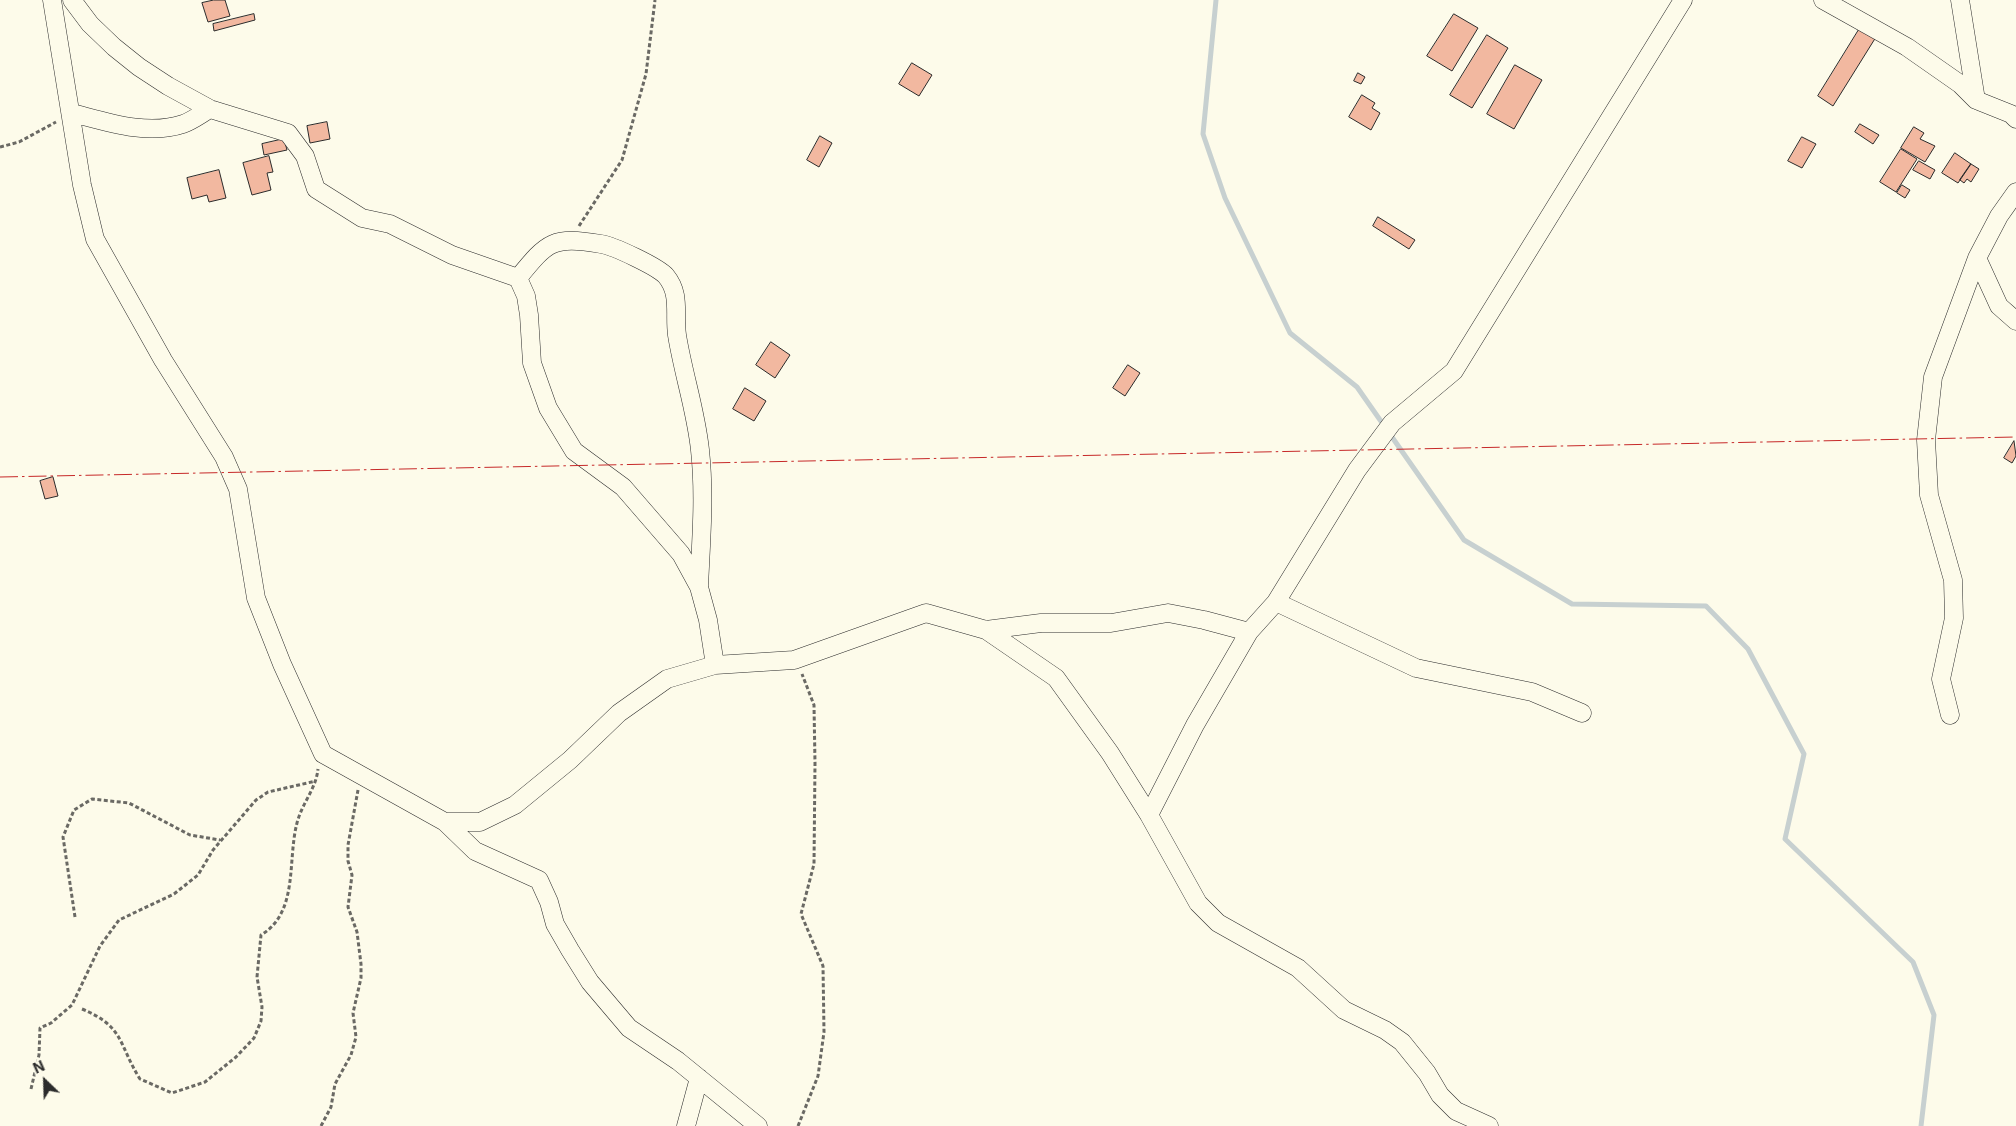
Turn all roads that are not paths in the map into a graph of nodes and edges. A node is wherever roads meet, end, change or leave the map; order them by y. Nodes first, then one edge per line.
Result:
1 (52, 0) edge
2 (72, 0) edge
3 (1683, 0) edge
4 (1824, 0) edge
5 (1960, 0) edge
6 (1976, 100) junction
7 (210, 109) junction
8 (72, 114) junction
9 (2016, 119) edge
10 (2016, 192) edge
11 (1976, 258) junction
12 (518, 278) junction
13 (2016, 321) edge
14 (699, 587) junction
15 (1276, 602) junction
16 (986, 630) junction
17 (1249, 632) junction
18 (715, 664) junction
19 (1582, 713) dead end
20 (1950, 714) dead end
21 (1149, 815) junction
22 (445, 822) junction
23 (699, 1078) junction
24 (686, 1126) edge
25 (758, 1126) edge
26 (1489, 1126) edge

1 - 8 street
2 - 7 street
3 - 15 street
4 - 6 street
5 - 6 street
6 - 9 street
7 - 8 street
7 - 12 street
8 - 22 street
10 - 11 street
11 - 13 street
11 - 20 street
12 - 14 street
12 - 14 street
14 - 18 street
15 - 17 street
15 - 19 street
16 - 17 street
16 - 18 street
16 - 21 street
17 - 21 street
18 - 22 street
21 - 26 street
22 - 23 street
23 - 24 street
23 - 25 street

